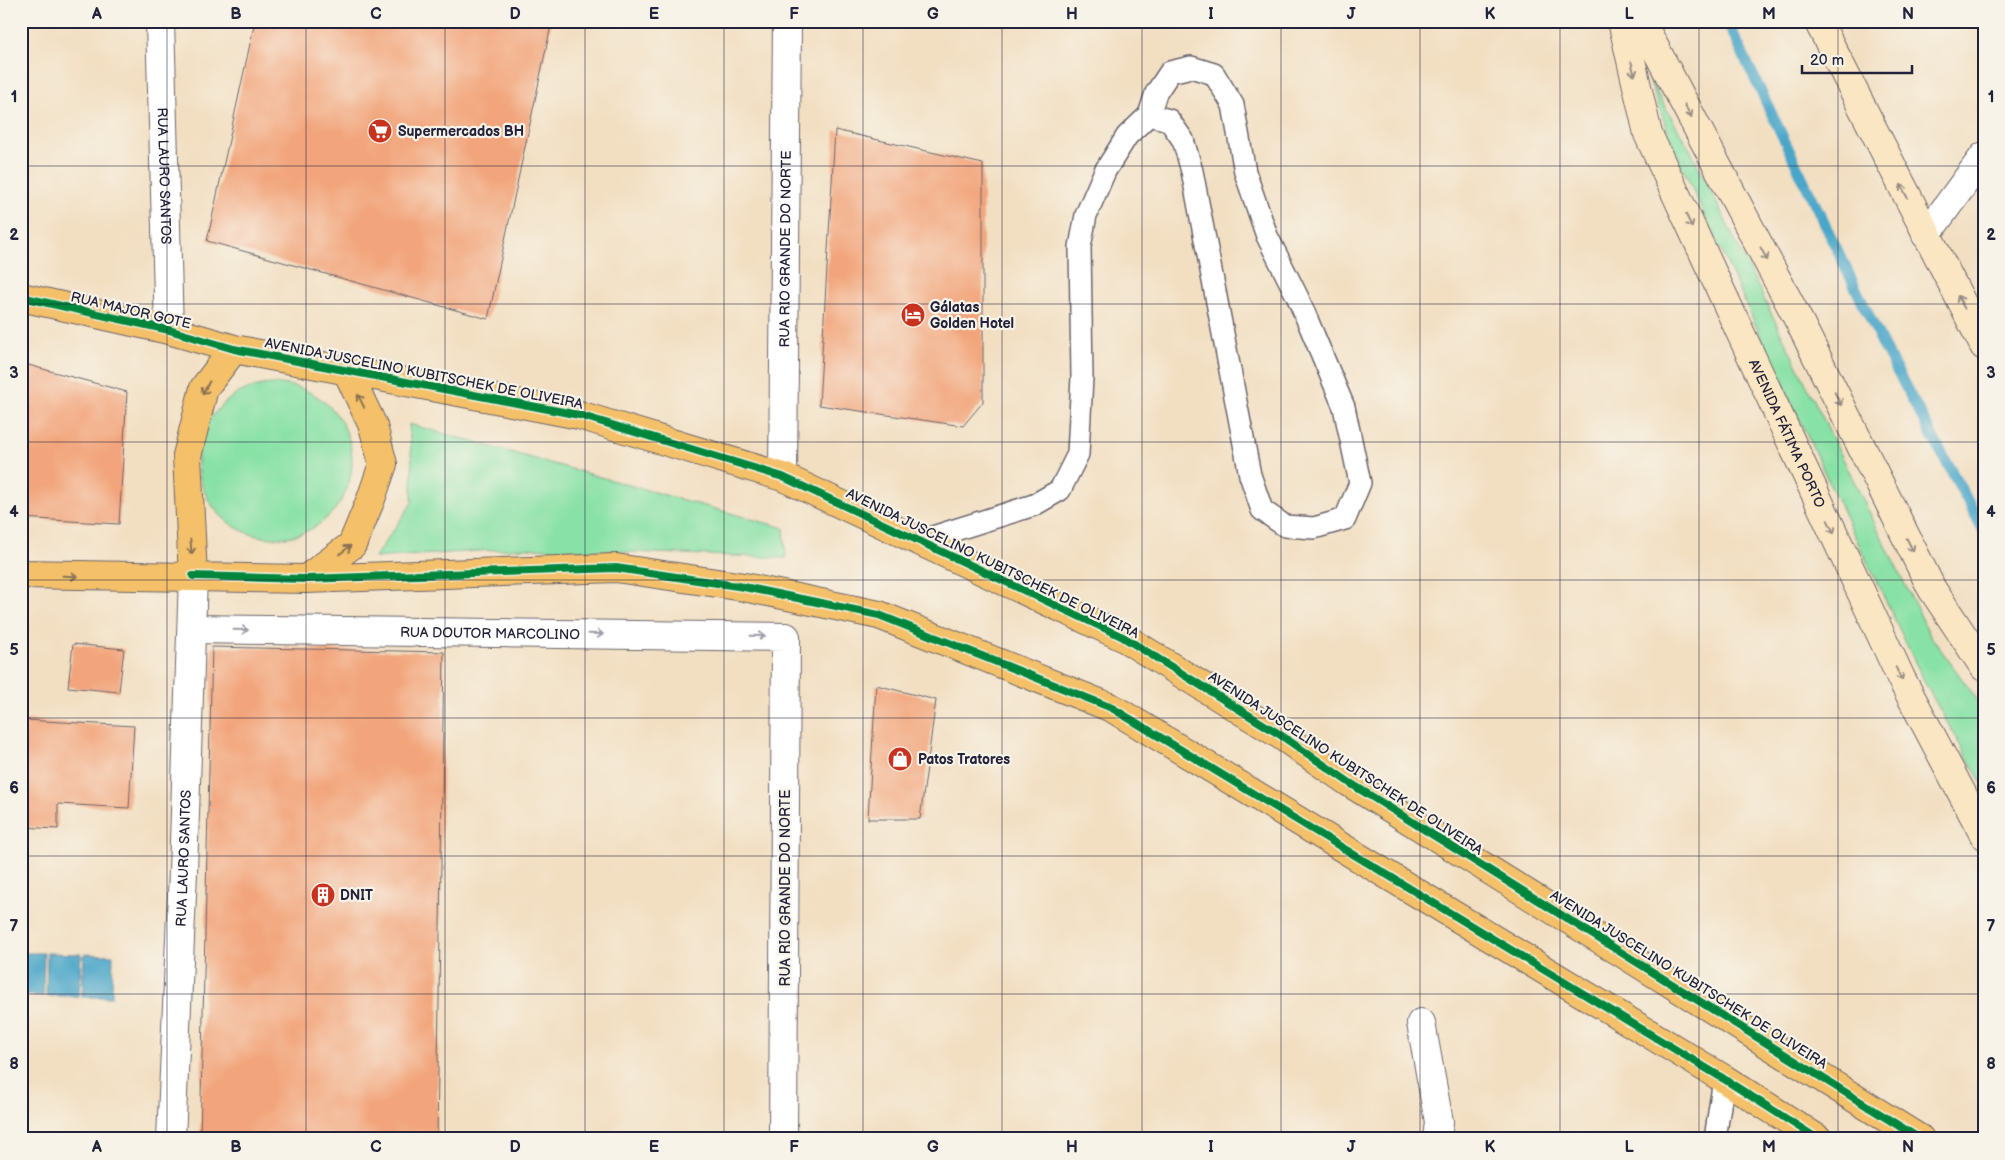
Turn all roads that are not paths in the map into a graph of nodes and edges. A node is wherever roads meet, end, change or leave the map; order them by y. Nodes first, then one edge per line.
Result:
1 (160, 21) edge
2 (787, 21) edge
3 (1622, 21) edge
4 (1641, 21) edge
5 (1818, 21) edge
6 (1149, 115) junction
7 (1984, 156) edge
8 (1926, 235) junction
9 (21, 297) edge
10 (168, 330) junction
11 (1984, 346) edge
12 (234, 349) junction
13 (347, 371) junction
14 (783, 477) junction
15 (920, 541) junction
16 (21, 574) edge
17 (193, 576) junction
18 (306, 579) junction
19 (192, 629) junction
20 (786, 636) joint
21 (1984, 666) edge
22 (1984, 834) edge
23 (1421, 1023) dead end
24 (1724, 1080) junction
25 (171, 1139) edge
26 (783, 1139) edge
27 (1438, 1139) edge
28 (1715, 1139) edge
29 (1818, 1139) edge
30 (1920, 1139) edge

1 - 10 street, RUA LAURO SANTOS
2 - 14 street, RUA RIO GRANDE DO NORTE
3 -> 22 main road, AVENIDA FÁTIMA PORTO
4 -> 21 main road
8 -> 5 main road
6 - 6 lane
6 - 15 lane
7 - 8 street
11 -> 8 main road
9 - 10 main road, RUA MAJOR GOTE
10 - 12 main road, RUA MAJOR GOTE
12 - 13 main road, AVENIDA JUSCELINO KUBITSCHEK DE OLIVEIRA
12 -> 17 main road
13 - 14 main road, AVENIDA JUSCELINO KUBITSCHEK DE OLIVEIRA
18 -> 13 main road
14 - 15 main road, AVENIDA JUSCELINO KUBITSCHEK DE OLIVEIRA
15 - 30 main road, AVENIDA JUSCELINO KUBITSCHEK DE OLIVEIRA
16 -> 17 main road
17 - 18 main road
17 - 19 street, RUA LAURO SANTOS
18 - 24 main road
19 -> 20 street, RUA DOUTOR MARCOLINO
19 - 25 street, RUA LAURO SANTOS
20 - 26 street, RUA RIO GRANDE DO NORTE
23 - 27 street
24 - 28 lane
24 - 29 main road

